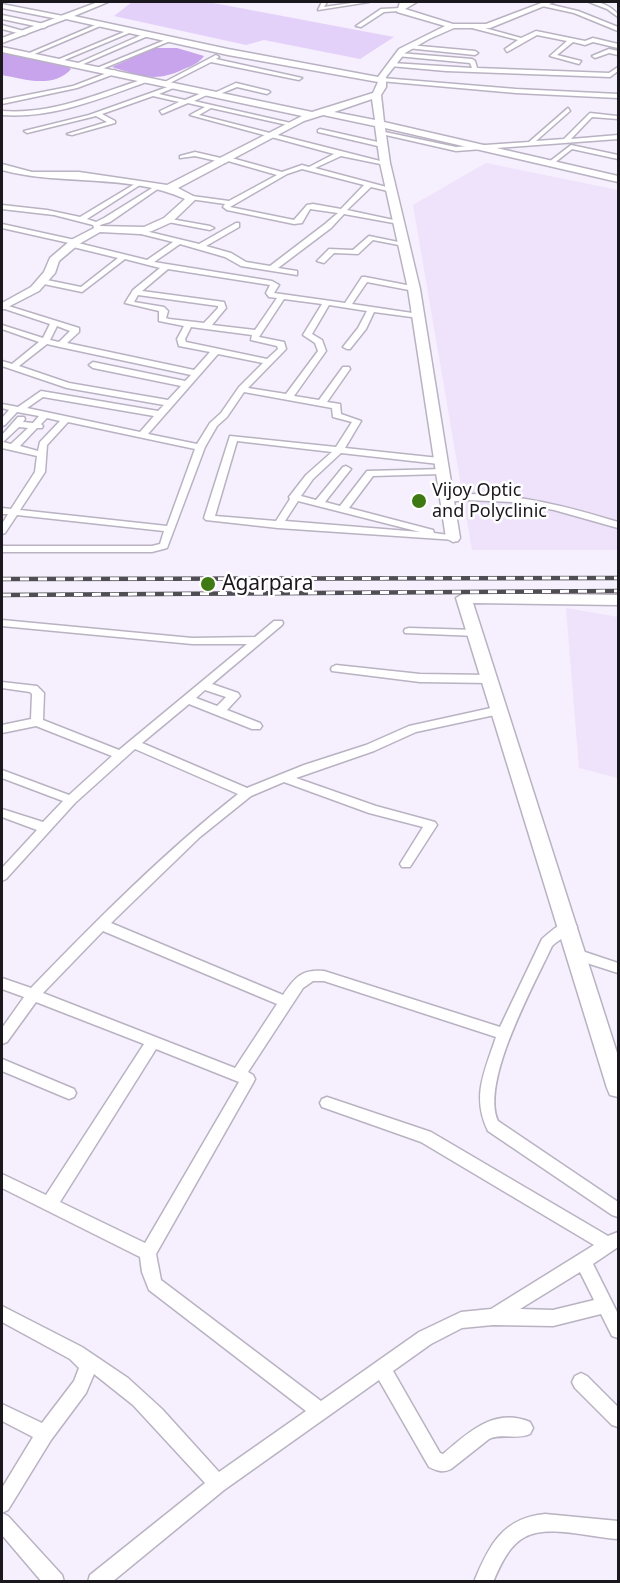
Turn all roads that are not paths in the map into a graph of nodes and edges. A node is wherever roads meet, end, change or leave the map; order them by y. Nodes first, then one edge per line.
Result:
1 (104, 2) edge
2 (324, 2) edge
3 (366, 2) edge
4 (391, 2) edge
5 (413, 2) edge
6 (592, 2) edge
7 (547, 3) edge
8 (2, 6) edge
9 (401, 7) junction
10 (11, 8) junction
11 (2, 11) edge
12 (576, 12) junction
13 (618, 16) edge
14 (2, 17) edge
15 (65, 18) junction
16 (102, 24) junction
17 (44, 26) junction
18 (359, 26) dead end
19 (453, 26) junction
20 (2, 27) edge
21 (474, 27) junction
22 (618, 29) edge
23 (131, 31) junction
24 (25, 33) junction
25 (148, 34) junction
26 (172, 39) junction
27 (522, 40) junction
28 (571, 41) junction
29 (2, 42) edge
30 (618, 46) edge
31 (409, 47) junction
32 (507, 50) dead end
33 (609, 51) junction
34 (228, 52) junction
35 (475, 53) dead end
36 (618, 53) edge
37 (30, 54) junction
38 (399, 55) junction
39 (595, 56) dead end
40 (60, 60) junction
41 (210, 60) junction
42 (579, 62) dead end
43 (79, 64) junction
44 (392, 65) junction
45 (100, 69) junction
46 (618, 69) edge
47 (475, 70) junction
48 (260, 71) junction
49 (116, 72) junction
50 (240, 73) dead end
51 (610, 75) junction
52 (252, 76) junction
53 (618, 76) edge
54 (147, 80) junction
55 (382, 80) junction
56 (164, 84) junction
57 (175, 86) junction
58 (124, 88) junction
59 (267, 92) dead end
60 (211, 93) junction
61 (154, 94) junction
62 (376, 95) junction
63 (618, 96) edge
64 (2, 102) edge
65 (186, 102) junction
66 (209, 106) junction
67 (568, 110) dead end
68 (162, 112) dead end
69 (323, 112) junction
70 (2, 113) edge
71 (97, 114) junction
72 (311, 115) junction
73 (20, 116) junction
74 (618, 119) edge
75 (2, 123) edge
76 (292, 124) junction
77 (610, 125) dead end
78 (380, 128) junction
79 (27, 131) dead end
80 (320, 131) dead end
81 (603, 131) dead end
82 (70, 134) dead end
83 (272, 135) junction
84 (618, 137) edge
85 (596, 138) junction
86 (313, 139) dead end
87 (567, 139) junction
88 (531, 141) junction
89 (488, 147) junction
90 (340, 154) junction
91 (383, 155) junction
92 (182, 157) dead end
93 (618, 157) edge
94 (227, 160) junction
95 (551, 163) junction
96 (2, 167) edge
97 (309, 169) junction
98 (284, 174) junction
99 (618, 179) edge
100 (140, 183) junction
101 (370, 184) junction
102 (164, 187) junction
103 (393, 190) junction
104 (192, 198) junction
105 (230, 203) junction
106 (2, 207) edge
107 (345, 211) junction
108 (82, 219) junction
109 (168, 220) junction
110 (399, 222) junction
111 (236, 225) dead end
112 (2, 226) edge
113 (97, 227) junction
114 (210, 228) dead end
115 (140, 231) junction
116 (178, 242) junction
117 (73, 243) junction
118 (404, 244) junction
119 (200, 247) junction
120 (125, 256) junction
121 (321, 261) dead end
122 (148, 263) junction
123 (166, 267) junction
124 (272, 269) junction
125 (294, 273) dead end
126 (42, 281) junction
127 (414, 289) junction
128 (136, 292) junction
129 (282, 296) junction
130 (327, 302) junction
131 (348, 305) junction
132 (2, 307) edge
133 (372, 309) junction
134 (419, 316) junction
135 (55, 323) junction
136 (189, 323) junction
137 (206, 326) junction
138 (2, 327) edge
139 (256, 333) junction
140 (45, 341) junction
141 (60, 345) junction
142 (347, 346) dead end
143 (216, 351) junction
144 (270, 362) junction
145 (93, 365) dead end
146 (6, 366) edge
147 (346, 369) dead end
148 (195, 373) junction
149 (185, 384) junction
150 (242, 389) junction
151 (289, 396) junction
152 (322, 402) junction
153 (170, 403) junction
154 (2, 406) edge
155 (21, 410) junction
156 (160, 414) junction
157 (45, 415) junction
158 (66, 420) junction
159 (2, 423) edge
160 (17, 424) junction
161 (34, 426) junction
162 (56, 429) junction
163 (141, 436) junction
164 (2, 440) edge
165 (2, 445) edge
166 (200, 447) junction
167 (13, 448) junction
168 (339, 450) junction
169 (40, 454) junction
170 (440, 466) junction
171 (346, 470) dead end
172 (294, 497) junction
173 (446, 499) junction
174 (319, 504) junction
175 (343, 509) junction
176 (7, 512) edge
177 (278, 525) junction
178 (618, 525) edge
179 (171, 529) junction
180 (2, 531) edge
181 (447, 538) junction
182 (2, 549) edge
183 (618, 600) edge
184 (2, 623) edge
185 (278, 623) dead end
186 (409, 631) dead end
187 (476, 633) junction
188 (256, 640) junction
189 (336, 669) dead end
190 (490, 679) junction
191 (2, 685) edge
192 (204, 685) junction
193 (188, 699) junction
194 (500, 710) junction
195 (218, 712) junction
196 (37, 722) junction
197 (256, 726) dead end
198 (2, 729) edge
199 (134, 744) junction
200 (120, 755) junction
201 (2, 774) edge
202 (284, 778) junction
203 (247, 793) junction
204 (71, 800) junction
205 (2, 813) edge
206 (46, 828) junction
207 (406, 864) dead end
208 (2, 876) edge
209 (102, 925) junction
210 (570, 927) junction
211 (576, 954) junction
212 (618, 968) edge
213 (2, 982) edge
214 (33, 995) junction
215 (286, 1002) junction
216 (504, 1034) junction
217 (2, 1038) edge
218 (153, 1042) junction
219 (2, 1065) edge
220 (238, 1075) junction
221 (618, 1088) edge
222 (69, 1093) dead end
223 (327, 1103) dead end
224 (2, 1181) edge
225 (50, 1203) junction
226 (618, 1210) edge
227 (613, 1242) edge
228 (148, 1253) junction
229 (583, 1261) junction
230 (607, 1305) junction
231 (2, 1314) edge
232 (493, 1317) junction
233 (618, 1330) edge
234 (84, 1359) junction
235 (383, 1370) junction
236 (581, 1382) dead end
237 (320, 1411) junction
238 (2, 1412) edge
239 (618, 1419) edge
240 (524, 1428) dead end
241 (45, 1434) junction
242 (218, 1484) junction
243 (2, 1504) edge
244 (2, 1522) edge
245 (618, 1530) edge
246 (55, 1581) edge
247 (97, 1581) edge
248 (483, 1581) edge

1 - 15 street
2 - 3 street
4 - 9 street
5 - 9 street
6 - 12 street
6 - 13 street
7 - 12 street
7 - 21 street
8 - 10 street
9 - 18 street
9 - 19 street
10 - 11 street
10 - 15 street
12 - 22 street
14 - 17 street
15 - 16 street
15 - 17 street
16 - 23 street
16 - 37 street
17 - 24 street
19 - 21 street
19 - 31 street
20 - 24 street
21 - 27 street
23 - 25 street
23 - 40 street
24 - 29 street
25 - 26 street
25 - 43 street
26 - 34 street
26 - 45 street
27 - 28 street
27 - 32 street
28 - 30 street
28 - 42 street
29 - 37 street
30 - 33 street
31 - 35 street
31 - 38 street
33 - 36 street
33 - 39 street
34 - 41 street
34 - 55 street
37 - 40 street
38 - 44 street
38 - 47 street
40 - 43 street
41 - 48 street
41 - 56 street
43 - 45 street
44 - 47 street
44 - 55 street
45 - 49 street
46 - 51 street
47 - 51 street
48 - 52 street
48 - 52 street
49 - 54 street
49 - 64 street
50 - 52 street
51 - 53 street
54 - 56 street
54 - 58 street
55 - 62 street
55 - 63 street
56 - 57 street
57 - 60 street
57 - 61 street
58 - 61 street
58 - 73 street
59 - 60 street
60 - 65 street
60 - 72 street
61 - 65 street
61 - 71 street
62 - 69 street
62 - 78 street
65 - 66 street
65 - 68 street
66 - 76 street
66 - 83 street
67 - 88 street
69 - 72 street
69 - 78 street
70 - 73 street
71 - 79 street
71 - 82 street
72 - 76 street
73 - 75 street
74 - 77 street
74 - 87 street
76 - 83 street
78 - 89 street
78 - 91 street
80 - 91 street
81 - 85 street
83 - 90 street
83 - 94 street
84 - 85 street
85 - 87 street
86 - 91 street
87 - 88 street
88 - 89 street
89 - 95 street
90 - 91 street
90 - 97 street
91 - 103 street
92 - 94 street
93 - 95 street
94 - 98 street
94 - 102 street
95 - 99 street
96 - 100 street
97 - 98 street
97 - 101 street
98 - 105 street
100 - 102 street
100 - 108 street
101 - 103 street
101 - 107 street
102 - 104 street
102 - 113 street
103 - 110 street
104 - 105 street
104 - 109 street
105 - 107 street
106 - 108 street
107 - 110 street
107 - 124 street
108 - 113 street
109 - 114 street
109 - 115 street
110 - 118 street
111 - 119 street
112 - 117 street
113 - 115 street
113 - 117 street
115 - 116 street
116 - 119 street
116 - 122 street
117 - 120 street
117 - 126 street
118 - 121 street
118 - 127 street
119 - 124 street
120 - 122 street
120 - 126 street
122 - 123 street
123 - 128 street
123 - 129 street
124 - 125 street
126 - 132 street
127 - 131 street
127 - 134 street
128 - 136 street
128 - 137 street
129 - 130 street
129 - 139 street
130 - 131 street
130 - 151 street
131 - 133 street
132 - 135 street
133 - 134 street
133 - 142 street
134 - 170 street
135 - 140 street
135 - 141 street
136 - 137 street
136 - 143 street
137 - 139 street
138 - 140 street
139 - 144 street
140 - 141 street
140 - 146 street
141 - 148 street
143 - 144 street
143 - 148 street
144 - 150 street
145 - 149 street
146 - 153 street
147 - 152 street
148 - 149 street
149 - 153 street
150 - 151 street
150 - 166 street
151 - 152 street
152 - 168 street
153 - 156 street
154 - 155 street
155 - 156 street
155 - 157 street
155 - 159 street
155 - 160 street
156 - 163 street
157 - 158 street
157 - 161 street
158 - 162 street
158 - 163 street
160 - 161 street
160 - 164 street
161 - 162 street
161 - 167 street
162 - 169 street
163 - 166 street
165 - 167 street
166 - 179 street
167 - 169 street
168 - 170 street
168 - 172 street
168 - 177 street
169 - 176 street
170 - 173 street
170 - 175 street
171 - 174 street
172 - 174 street
172 - 177 street
173 - 178 street
173 - 181 street
174 - 175 street
175 - 181 street
176 - 179 street
176 - 180 street
177 - 181 street
179 - 182 street
183 - 187 street
184 - 188 street
185 - 188 street
186 - 187 street
187 - 190 street
188 - 192 street
189 - 190 street
190 - 194 street
191 - 196 street
192 - 193 street
192 - 195 street
193 - 195 street
193 - 199 street
194 - 202 street
194 - 210 street
195 - 197 street
196 - 198 street
196 - 200 street
199 - 200 street
199 - 203 street
200 - 204 street
201 - 204 street
202 - 203 street
202 - 207 street
203 - 209 street
204 - 206 street
205 - 206 street
206 - 208 street
209 - 214 street
209 - 215 street
210 - 211 street
210 - 216 street
211 - 212 street
211 - 221 street
213 - 214 street
214 - 217 street
214 - 218 street
215 - 216 street
215 - 220 street
216 - 226 street
218 - 220 street
218 - 225 street
219 - 222 street
220 - 228 street
223 - 227 street
224 - 225 street
225 - 228 street
227 - 229 street
228 - 237 street
229 - 230 street
229 - 232 street
230 - 232 street
230 - 233 street
231 - 234 street
232 - 235 street
234 - 241 street
234 - 242 street
235 - 237 street
235 - 240 street
236 - 239 street
237 - 242 street
238 - 241 street
241 - 243 street
242 - 247 street
244 - 246 street
245 - 248 street

